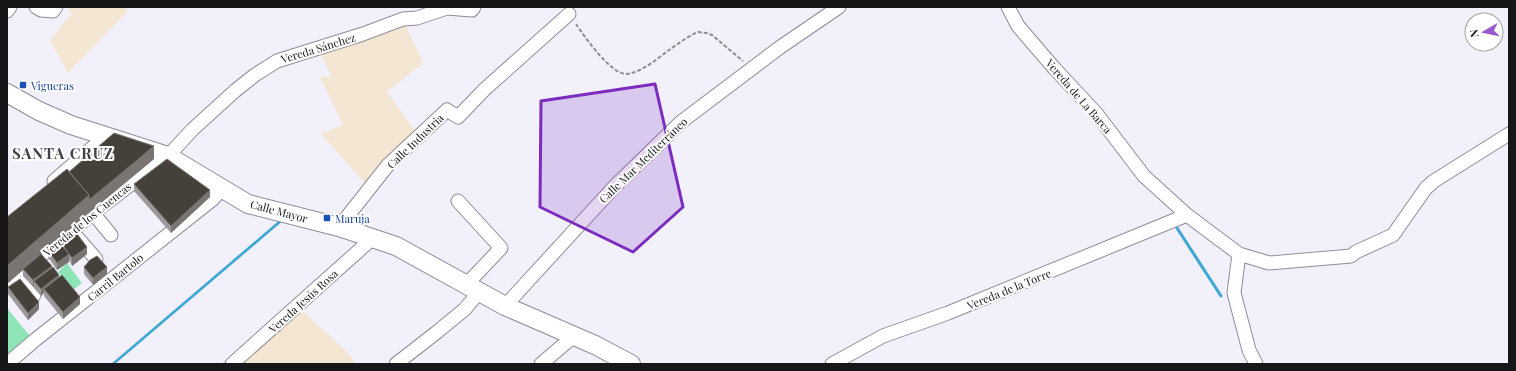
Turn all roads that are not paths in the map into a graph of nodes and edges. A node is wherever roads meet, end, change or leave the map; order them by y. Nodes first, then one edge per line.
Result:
1 (10, 7) edge
2 (36, 7) edge
3 (56, 7) edge
4 (474, 7) edge
5 (839, 7) edge
6 (1008, 7) edge
7 (7, 11) edge
8 (569, 14) road end
9 (9, 97) edge
10 (1509, 134) edge
11 (106, 136) junction
12 (168, 156) junction
13 (222, 189) junction
14 (42, 191) edge
15 (458, 201) dead end
16 (93, 213) junction
17 (1187, 216) junction
18 (340, 226) junction
19 (72, 231) junction
20 (111, 235) dead end
21 (374, 237) junction
22 (1239, 254) junction
23 (40, 256) junction
24 (96, 260) edge
25 (49, 267) edge
26 (17, 275) junction
27 (7, 284) edge
28 (472, 288) junction
29 (34, 295) edge
30 (505, 306) junction
31 (574, 336) junction
32 (7, 364) edge
33 (232, 364) edge
34 (396, 364) edge
35 (541, 364) edge
36 (631, 364) edge
37 (832, 364) edge
38 (1256, 364) edge

1 - 7 street
2 - 3 street
4 - 12 street, Vereda Sánchez
5 - 30 street, Calle Mar Mediterráneo
6 - 17 street, Vereda de La Barca
8 - 18 street, Calle Industria
9 - 11 main road, Calle Mayor
10 - 22 street, Vereda de La Barca
11 - 12 main road, Calle Mayor
11 - 14 street
12 - 13 main road, Calle Mayor
12 - 16 street, Vereda de los Cuencas
13 - 18 main road, Calle Mayor
13 - 32 street, Carril Bartolo
15 - 28 street
16 - 19 street, Vereda de los Cuencas
16 - 20 street
17 - 22 street, Vereda de La Barca
17 - 37 street, Vereda de la Torre
18 - 21 main road, Calle Mayor
19 - 23 street, Vereda de los Cuencas
19 - 24 street
21 - 28 main road, Calle Mayor
21 - 33 street, Vereda Jesús Rosa
22 - 38 street
23 - 25 street
23 - 26 street, Vereda de los Cuencas
26 - 27 street, Vereda de los Cuencas
26 - 29 street
28 - 30 main road, Calle Mayor
28 - 34 street
30 - 31 main road, Calle Mayor
31 - 35 street
31 - 36 main road, Calle Mayor

